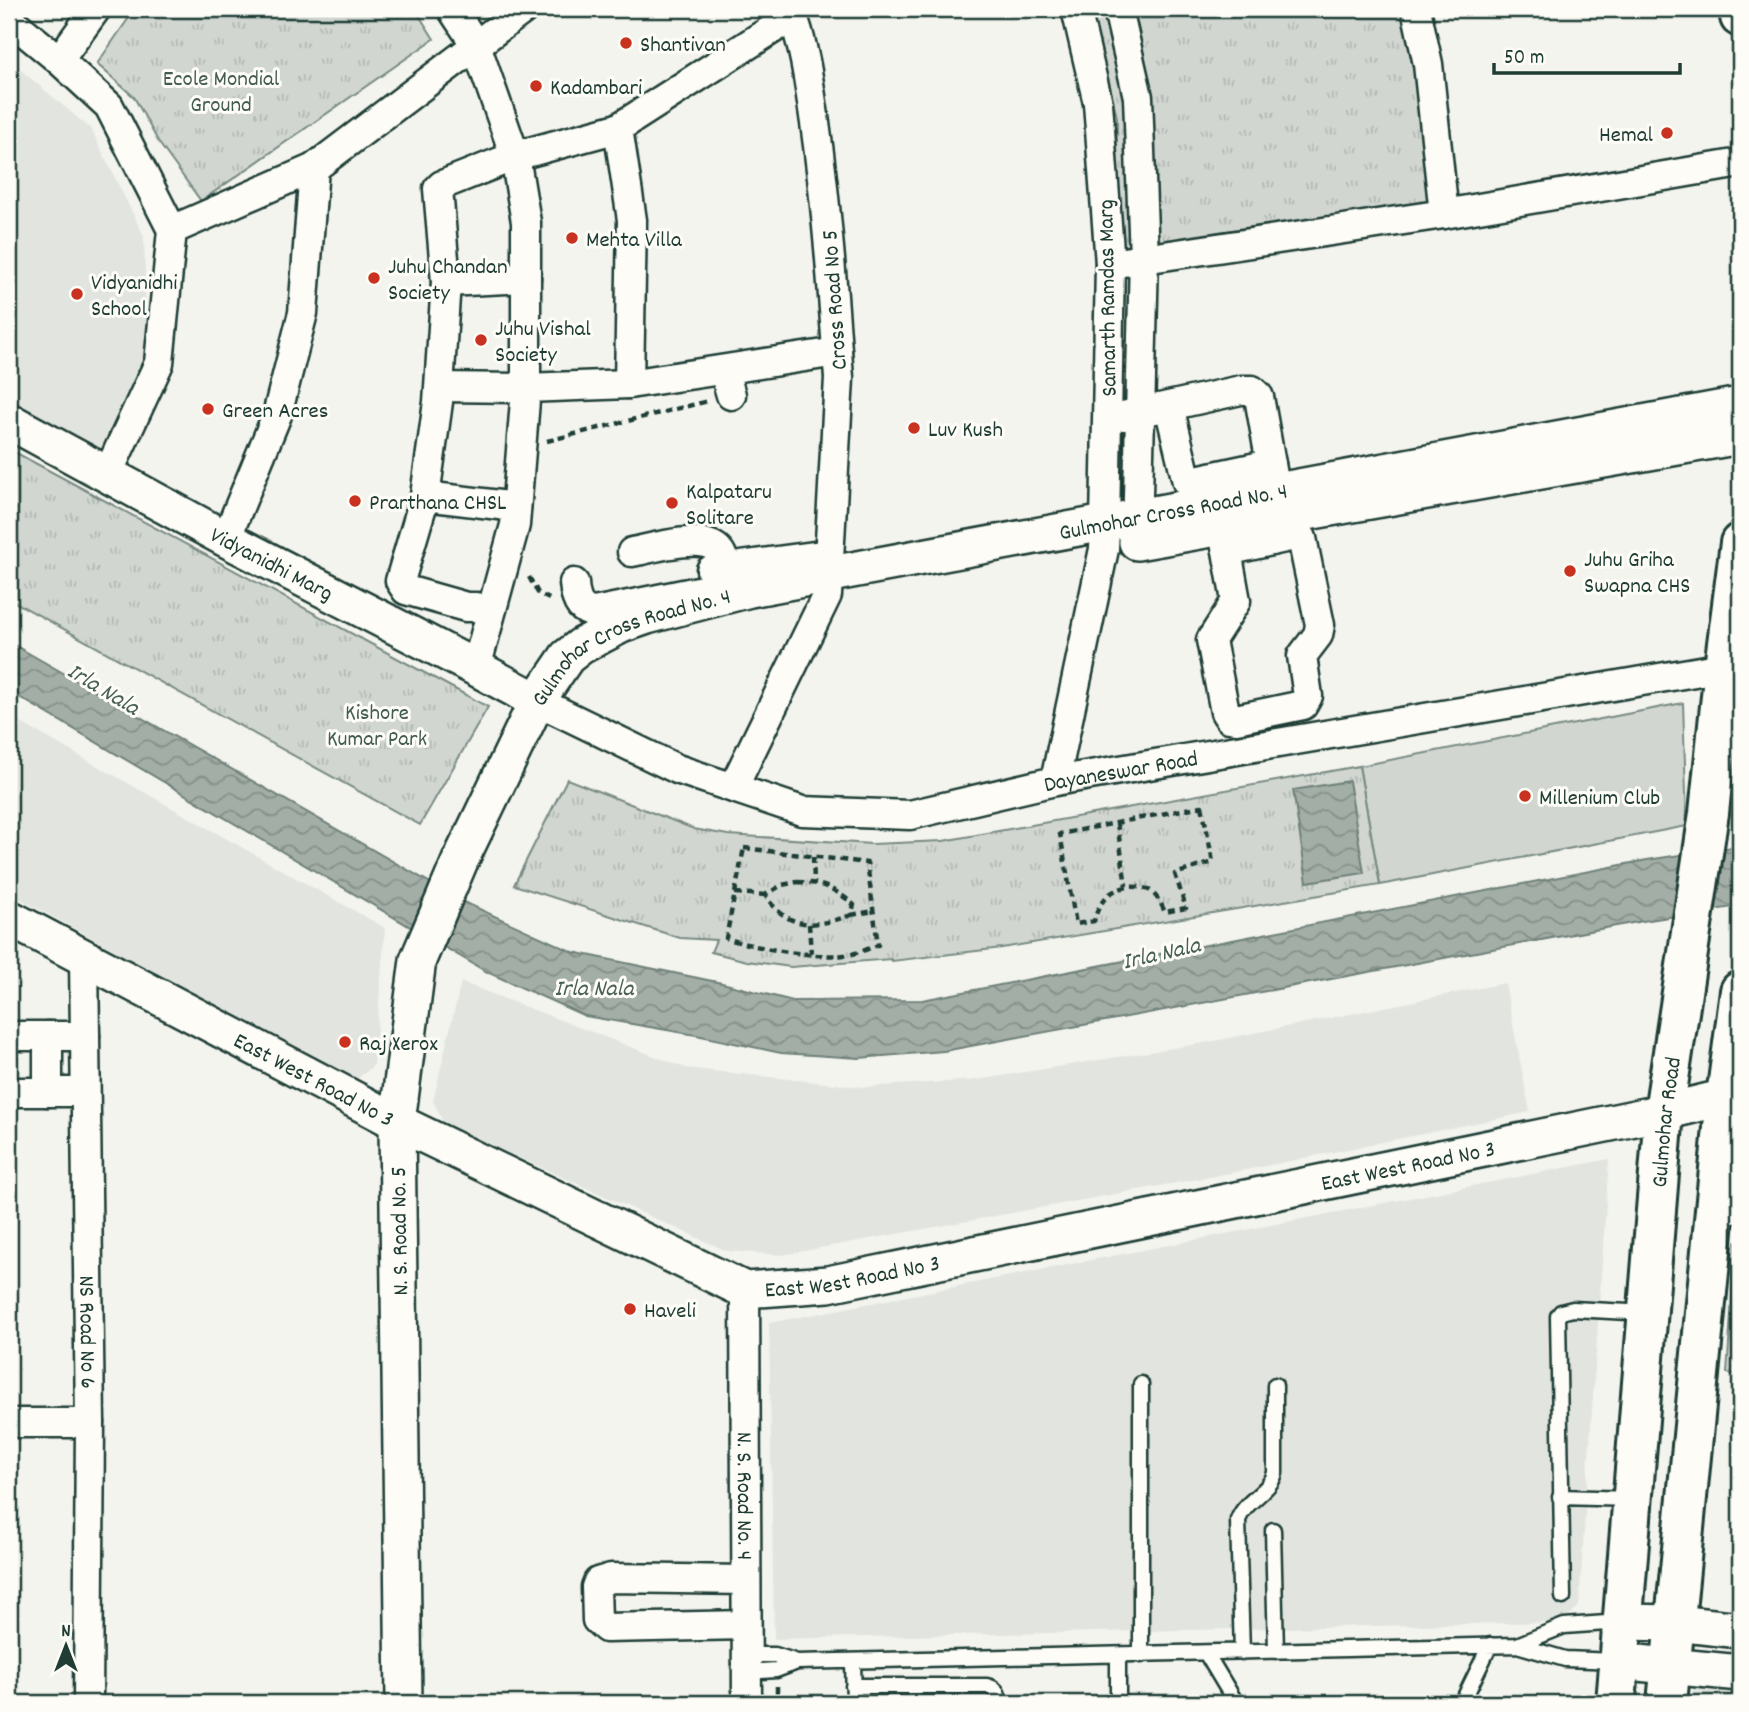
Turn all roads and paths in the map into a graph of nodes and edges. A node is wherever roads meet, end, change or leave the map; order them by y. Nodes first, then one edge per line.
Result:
1 (96, 9) edge
2 (452, 9) edge
3 (524, 9) edge
4 (1076, 9) edge
5 (1118, 9) edge
6 (1416, 9) edge
7 (1739, 9) edge
8 (792, 12) edge
9 (1740, 17) edge
10 (9, 19) edge
11 (477, 45) junction
12 (59, 60) junction
13 (618, 128) junction
14 (514, 156) junction
15 (1740, 163) edge
16 (314, 168) junction
17 (1444, 214) junction
18 (172, 230) junction
19 (1144, 258) junction
20 (1110, 264) junction
21 (526, 278) junction
22 (446, 282) junction
23 (837, 352) junction
24 (727, 383) junction
25 (629, 384) junction
26 (440, 387) junction
27 (526, 388) junction
28 (1740, 405) edge
29 (1169, 406) junction
30 (1141, 412) junction
31 (1107, 419) junction
32 (9, 421) edge
33 (1740, 436) edge
34 (108, 473) junction
35 (1274, 478) junction
36 (522, 492) junction
37 (425, 493) junction
38 (1121, 533) junction
39 (226, 539) junction
40 (1224, 539) junction
41 (1740, 543) edge
42 (632, 552) dead end
43 (528, 566) dead end
44 (718, 570) junction
45 (828, 574) junction
46 (476, 607) dead end
47 (588, 614) junction
48 (1724, 667) junction
49 (477, 668) junction
50 (537, 701) junction
51 (1055, 781) junction
52 (733, 788) junction
53 (1117, 823) junction
54 (813, 857) junction
55 (814, 882) junction
56 (1126, 886) junction
57 (735, 893) junction
58 (765, 895) junction
59 (873, 911) junction
60 (851, 915) junction
61 (9, 918) edge
62 (809, 924) junction
63 (810, 954) junction
64 (84, 958) junction
65 (1740, 991) edge
66 (9, 1036) edge
67 (48, 1036) junction
68 (85, 1036) junction
69 (48, 1091) junction
70 (85, 1091) junction
71 (9, 1092) edge
72 (1733, 1096) edge
73 (1664, 1112) junction
74 (397, 1122) junction
75 (1727, 1217) edge
76 (745, 1290) junction
77 (1648, 1313) junction
78 (1141, 1384) dead end
79 (1275, 1385) dead end
80 (9, 1423) edge
81 (90, 1423) junction
82 (1560, 1496) junction
83 (1633, 1499) junction
84 (1273, 1530) dead end
85 (746, 1580) junction
86 (1563, 1597) dead end
87 (1622, 1622) junction
88 (1675, 1623) junction
89 (746, 1625) junction
90 (1740, 1630) edge
91 (1490, 1645) junction
92 (1517, 1645) junction
93 (1276, 1651) junction
94 (1242, 1652) junction
95 (1206, 1653) junction
96 (1141, 1655) junction
97 (1118, 1656) junction
98 (853, 1661) junction
99 (1618, 1661) junction
100 (746, 1663) junction
101 (1670, 1665) junction
102 (1740, 1673) edge
103 (777, 1685) dead end
104 (853, 1686) junction
105 (88, 1703) edge
106 (404, 1703) edge
107 (747, 1703) edge
108 (777, 1703) edge
109 (853, 1703) edge
110 (999, 1703) edge
111 (1118, 1703) edge
112 (1236, 1703) edge
113 (1462, 1703) edge
114 (1616, 1703) edge
115 (1667, 1703) edge

1 - 12 street
2 - 11 street
3 - 11 street
4 - 20 street, Samarth Ramdas Marg
5 - 19 street, Samarth Ramdas Marg
6 - 17 street
7 - 9 main road
8 - 13 street
8 - 23 street, Cross Road No 5
10 - 12 street
11 - 14 street
11 - 16 street
12 - 18 street
13 - 14 street
13 - 25 street
14 - 21 street
14 - 22 street
15 - 17 street
16 - 18 street
16 - 39 street
17 - 19 street
18 - 34 street
19 - 20 street
19 - 30 street, Samarth Ramdas Marg
20 - 31 street, Samarth Ramdas Marg
21 - 22 street
21 - 27 street
22 - 26 street
23 - 24 street
23 - 45 street, Cross Road No 5
24 - 25 street
24 - 36 path
25 - 27 street
26 - 27 street
26 - 37 street
27 - 36 street
28 - 35 street, Gulmohar Cross Road No. 4
29 - 30 street
29 - 35 street
29 - 35 street
30 - 31 street
30 - 38 street, Samarth Ramdas Marg
31 - 38 street, Samarth Ramdas Marg
32 - 34 street, Vidyanidhi Marg
33 - 40 street, Gulmohar Cross Road No. 4
34 - 39 street, Vidyanidhi Marg
35 - 38 street, Gulmohar Cross Road No. 4
36 - 37 street
36 - 49 street
37 - 46 street
38 - 40 street, Gulmohar Cross Road No. 4
38 - 45 street, Gulmohar Cross Road No. 4
38 - 51 street
39 - 49 street, Vidyanidhi Marg
40 - 40 street
41 - 48 main road, Gulmohar Road
42 - 44 street
43 - 47 path
44 - 45 street
44 - 47 street
45 - 47 street, Gulmohar Cross Road No. 4
45 - 50 street, Gulmohar Cross Road No. 4
45 - 52 street
47 - 50 street, Gulmohar Cross Road No. 4
48 - 51 street, Dayaneswar Road
48 - 73 main road, Gulmohar Road
49 - 50 street, Vidyanidhi Marg
50 - 52 street, Dayaneswar Road
50 - 74 street, N. S. Road No. 5
51 - 52 street, Dayaneswar Road
53 - 56 path
53 - 56 path
53 - 56 path
54 - 55 path
54 - 57 path
54 - 59 path
55 - 58 path
55 - 60 path
57 - 58 path
57 - 63 path
58 - 62 path
59 - 60 path
59 - 63 path
60 - 62 path
61 - 64 street, East West Road No 3
62 - 63 path
64 - 68 street, NS Road No 6
64 - 74 street, East West Road No 3
65 - 72 main road
66 - 67 street
67 - 68 street
67 - 69 street
68 - 70 street, NS Road No 6
69 - 70 street
69 - 71 street
70 - 81 street, NS Road No 6
72 - 73 street, East West Road No 3
72 - 75 main road
73 - 76 street, East West Road No 3
73 - 77 main road, Gulmohar Road
74 - 76 street, East West Road No 3
74 - 106 street, N. S. Road No. 5
75 - 88 main road
76 - 85 street, N. S. Road No. 4
77 - 82 lane
77 - 83 main road, Gulmohar Road
78 - 96 lane
79 - 94 lane
80 - 81 street
81 - 105 street, NS Road No 6
82 - 83 lane
82 - 86 lane
83 - 87 main road, Gulmohar Road
84 - 93 lane
85 - 89 street, N. S. Road No. 4
85 - 89 street
87 - 88 street
87 - 92 lane
87 - 99 main road, Gulmohar Road
88 - 90 street
88 - 101 main road
89 - 100 street, N. S. Road No. 4
91 - 92 lane
91 - 93 lane
91 - 113 lane
92 - 99 lane
93 - 94 lane
94 - 95 lane
95 - 96 lane
95 - 112 lane
96 - 97 lane
97 - 98 lane
97 - 111 lane
98 - 100 lane
98 - 104 lane
99 - 101 street
99 - 114 main road, Gulmohar Road
100 - 107 street, N. S. Road No. 4
101 - 102 street
101 - 115 main road
103 - 108 path
104 - 109 lane
104 - 110 lane

